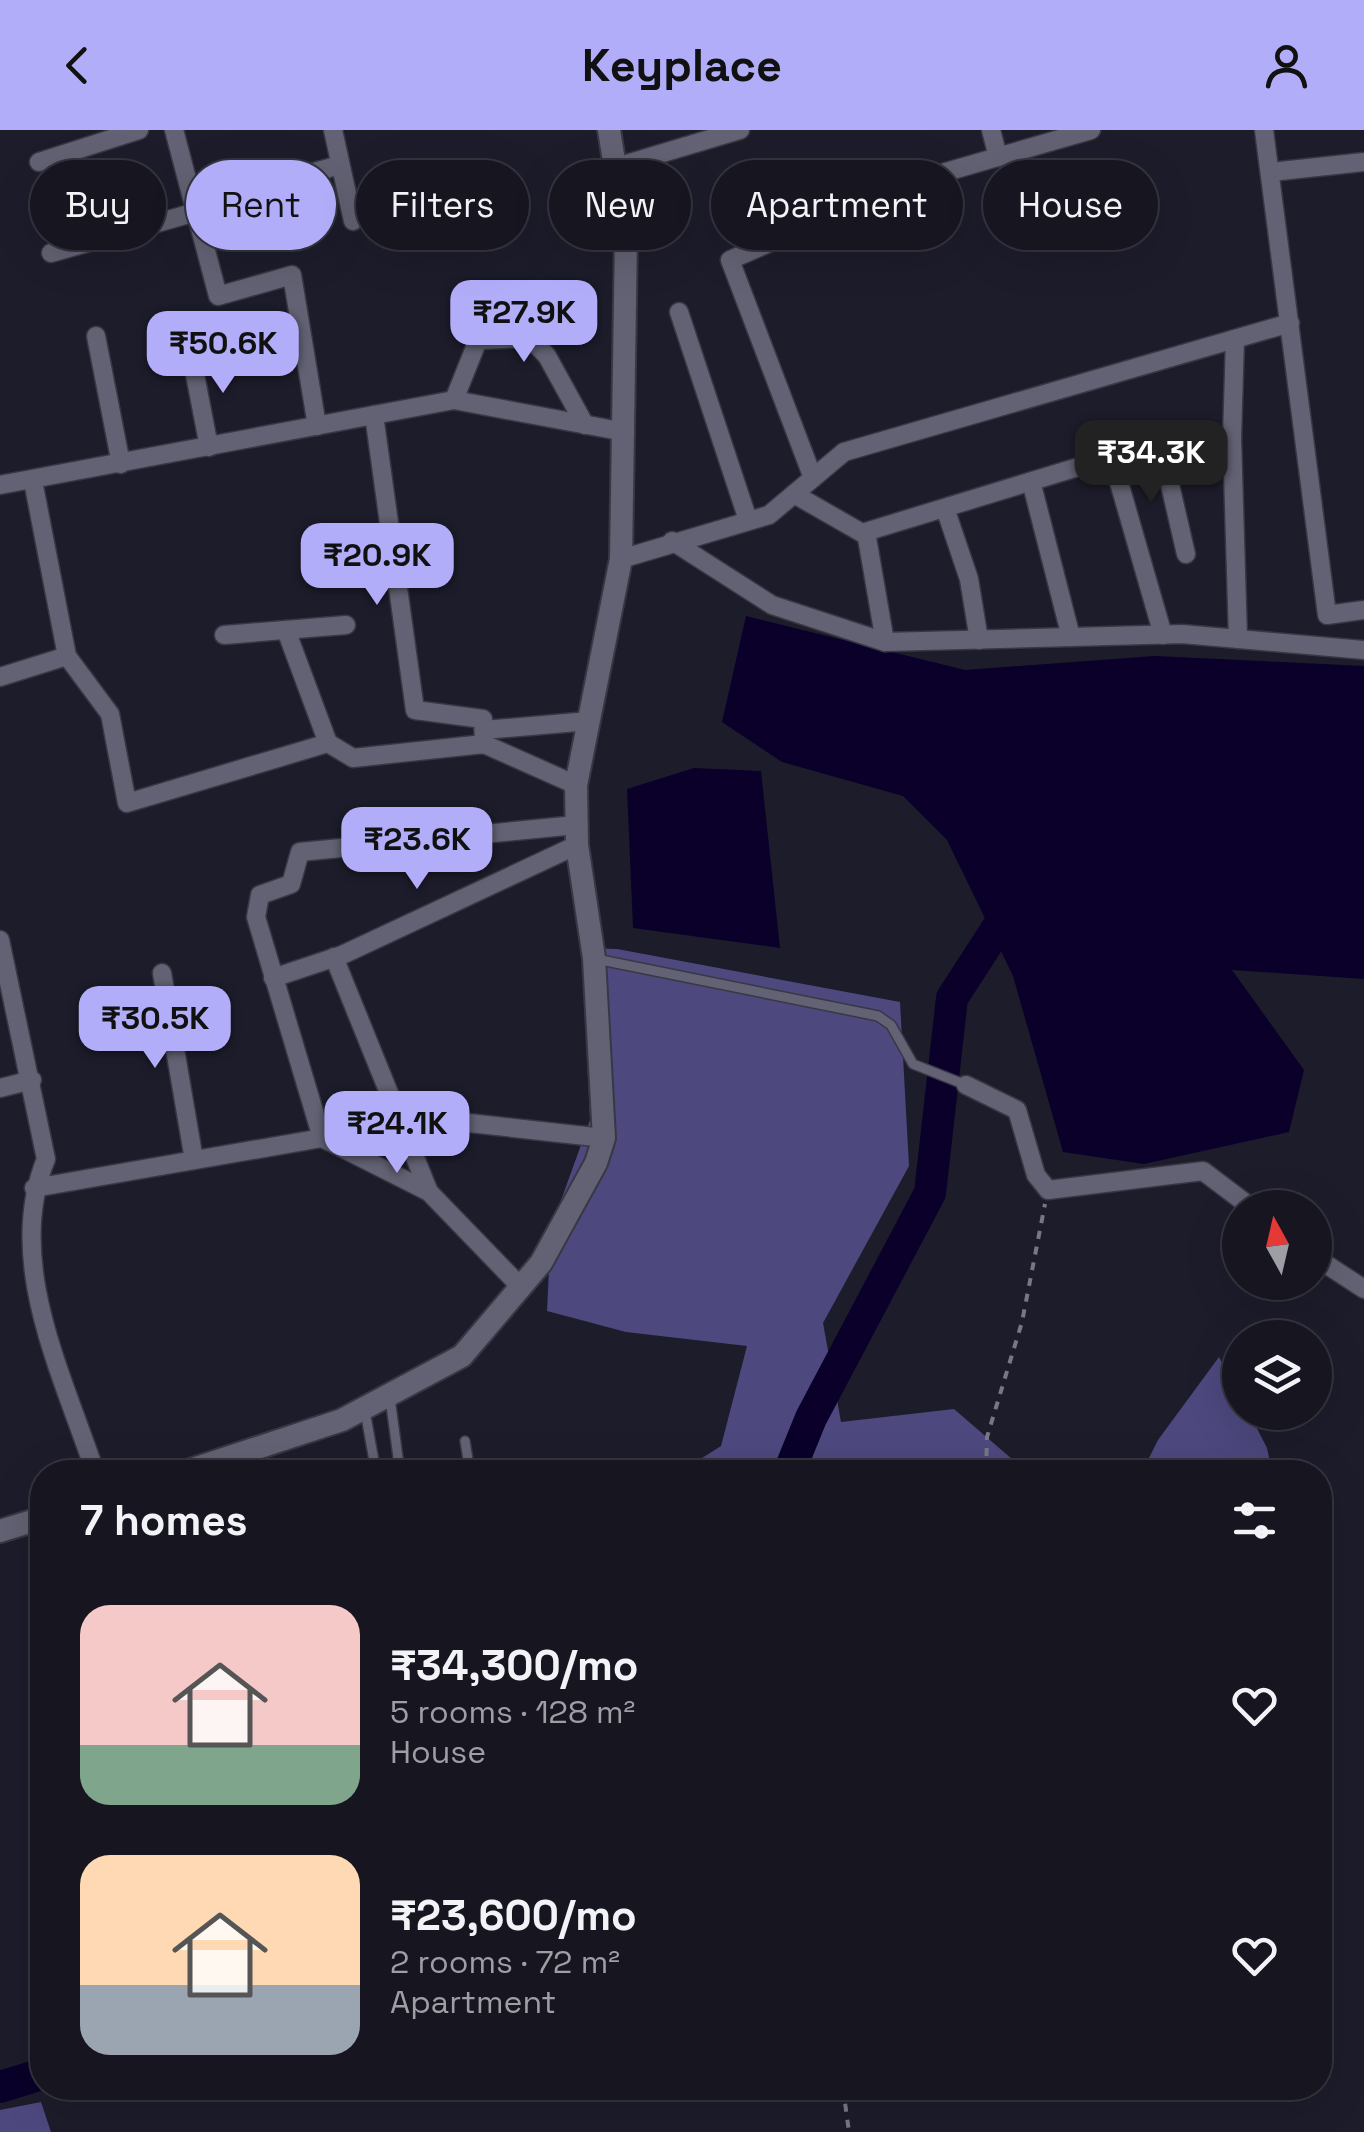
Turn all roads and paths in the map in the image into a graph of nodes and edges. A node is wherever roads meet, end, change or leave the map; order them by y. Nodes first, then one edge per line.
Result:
1 (139, 130) edge
2 (174, 130) edge
3 (333, 130) edge
4 (610, 130) edge
5 (740, 130) edge
6 (992, 130) edge
7 (1090, 130) edge
8 (1264, 130) edge
9 (998, 157) junction
10 (44, 160) edge
11 (615, 160) edge
12 (639, 160) edge
13 (1364, 162) edge
14 (340, 165) junction
15 (336, 166) edge
16 (1271, 172) junction
17 (186, 175) edge
18 (186, 212) edge
19 (354, 221) dead end
20 (206, 250) edge
21 (626, 250) edge
22 (51, 252) dead end
23 (679, 312) dead end
24 (1290, 323) junction
25 (96, 336) dead end
26 (1235, 338) junction
27 (191, 354) dead end
28 (454, 400) junction
29 (374, 416) junction
30 (585, 425) junction
31 (317, 426) junction
32 (625, 432) junction
33 (1232, 438) junction
34 (1162, 446) junction
35 (209, 447) junction
36 (1112, 458) junction
37 (121, 464) junction
38 (814, 478) junction
39 (33, 480) junction
40 (0, 485) edge
41 (1032, 485) junction
42 (794, 494) junction
43 (945, 508) junction
44 (748, 520) junction
45 (866, 532) junction
46 (672, 542) junction
47 (1186, 554) dead end
48 (621, 559) junction
49 (1364, 610) edge
50 (346, 626) dead end
51 (286, 630) junction
52 (224, 635) dead end
53 (1163, 635) junction
54 (1071, 637) junction
55 (1238, 639) junction
56 (979, 640) junction
57 (885, 642) junction
58 (1364, 650) edge
59 (66, 656) junction
60 (0, 677) edge
61 (589, 721) junction
62 (484, 737) junction
63 (328, 743) junction
64 (576, 785) junction
65 (576, 835) junction
66 (0, 940) edge
67 (334, 958) junction
68 (594, 958) junction
69 (3, 971) edge
70 (162, 973) dead end
71 (273, 978) junction
72 (32, 1080) junction
73 (966, 1085) joint
74 (0, 1088) edge
75 (322, 1138) junction
76 (604, 1138) junction
77 (410, 1142) junction
78 (194, 1160) junction
79 (34, 1188) junction
80 (1048, 1190) junction
81 (1228, 1190) edge
82 (429, 1192) junction
83 (1332, 1268) edge
84 (518, 1284) junction
85 (1364, 1289) edge
86 (389, 1395) junction
87 (365, 1408) junction
88 (466, 1441) dead end
89 (91, 1460) edge
90 (220, 1460) edge
91 (374, 1460) edge
92 (398, 1460) edge
93 (468, 1460) edge
94 (986, 1460) edge
95 (30, 1521) edge
96 (0, 1530) edge
97 (844, 2100) edge
98 (849, 2132) edge

1 - 10 street
2 - 17 street
3 - 14 street
4 - 11 street
5 - 12 street
6 - 9 street
7 - 9 street
8 - 16 street
9 - 38 street
13 - 16 street
14 - 15 street
14 - 19 street
16 - 24 street
18 - 22 street
20 - 31 street
21 - 32 street
23 - 44 street
24 - 26 street
24 - 49 street
25 - 37 street
26 - 33 street
26 - 38 street
27 - 35 street
28 - 29 street
28 - 30 street
28 - 30 street
29 - 31 street
29 - 62 street
30 - 32 street
31 - 35 street
32 - 48 street
33 - 34 street
33 - 55 street
34 - 36 street
34 - 47 street
35 - 37 street
36 - 41 street
36 - 53 street
37 - 39 street
38 - 42 street
39 - 40 street
39 - 59 street
41 - 43 street
41 - 54 street
42 - 44 street
42 - 45 street
43 - 45 street
43 - 56 street
44 - 46 street
45 - 57 street
46 - 48 street
46 - 57 street
48 - 61 street
50 - 51 street
51 - 52 street
51 - 63 street
53 - 54 street
53 - 55 street
54 - 56 street
55 - 58 street
56 - 57 street
59 - 60 street
59 - 63 street
61 - 62 street
61 - 64 street
62 - 63 street
62 - 64 street
64 - 65 street
65 - 67 street
65 - 68 street
65 - 71 street
66 - 69 street
67 - 71 street
67 - 77 street
68 - 73 lane
68 - 76 street
69 - 72 street
70 - 78 street
71 - 75 street
72 - 74 street
72 - 79 street
73 - 80 street
75 - 78 street
75 - 82 street
76 - 77 street
76 - 84 street
77 - 82 street
78 - 79 street
79 - 89 street
80 - 81 street
80 - 94 path
82 - 84 street
83 - 85 street
84 - 86 street
86 - 87 street
86 - 92 lane
87 - 90 street
87 - 91 lane
88 - 93 lane
95 - 96 street
97 - 98 path

